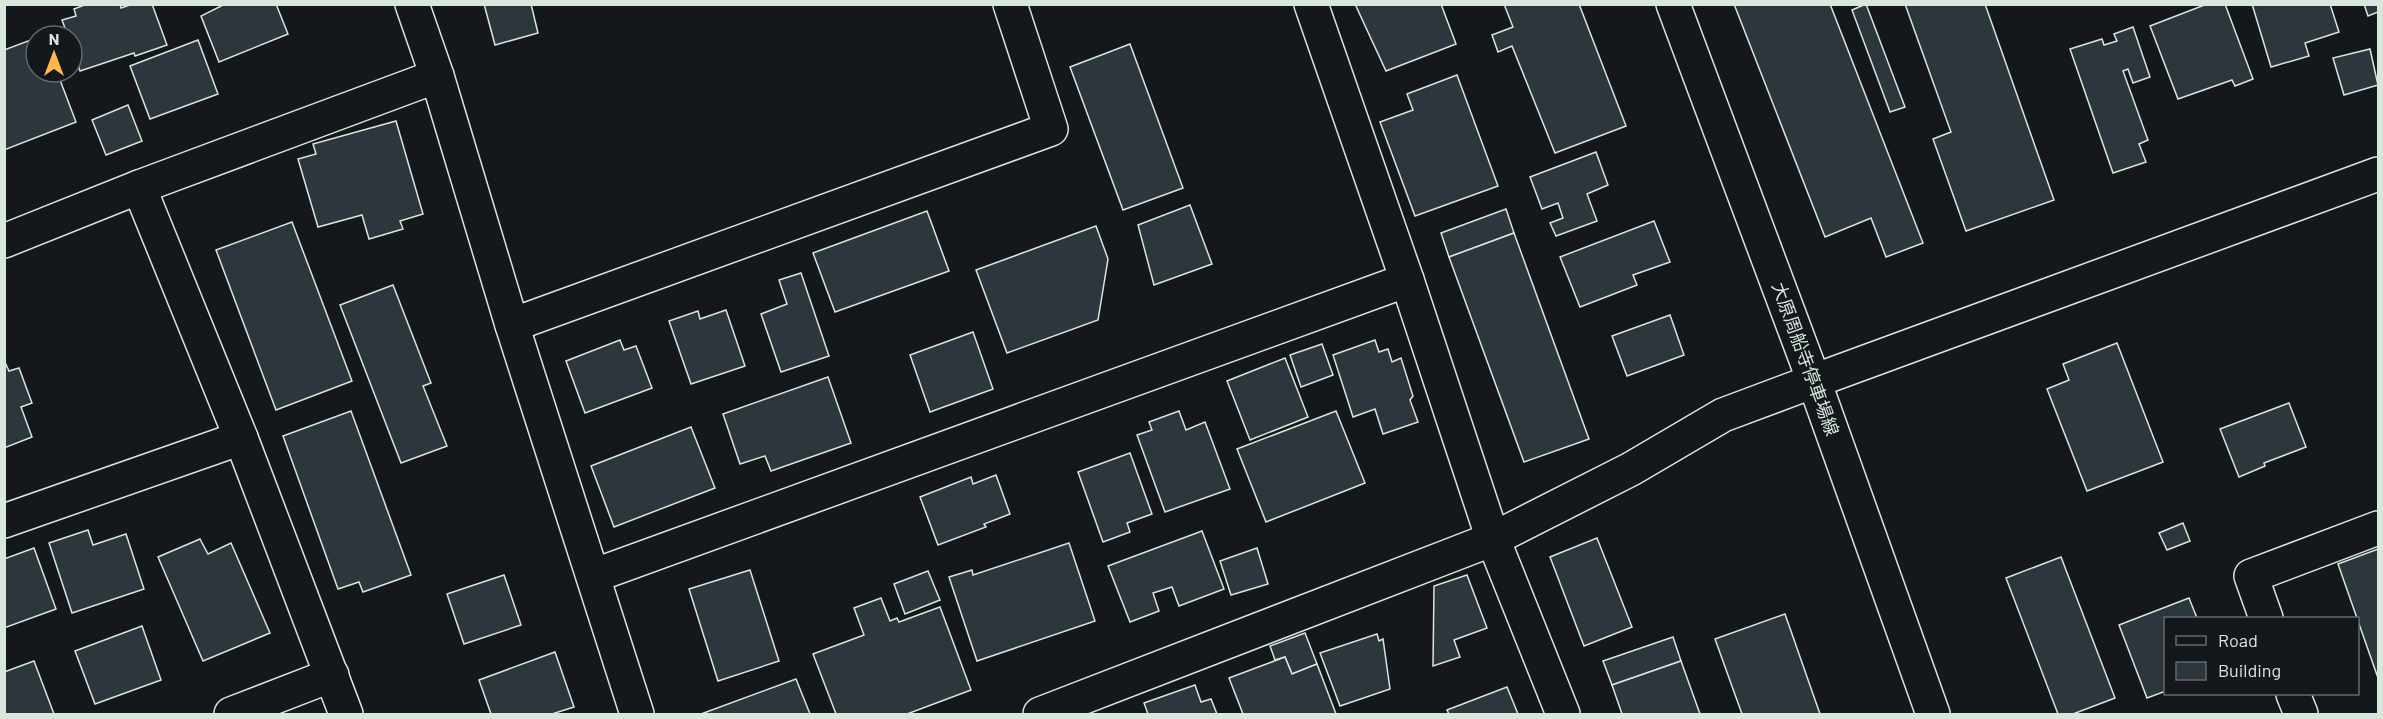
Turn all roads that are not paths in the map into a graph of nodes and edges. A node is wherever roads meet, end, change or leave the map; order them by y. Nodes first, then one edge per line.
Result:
1 (412, 4) edge
2 (1010, 4) edge
3 (1311, 4) edge
4 (1672, 4) edge
5 (437, 76) junction
6 (2379, 174) edge
7 (139, 187) junction
8 (4, 241) edge
9 (1407, 280) junction
10 (512, 326) junction
11 (1814, 381) junction
12 (241, 438) junction
13 (4, 521) edge
14 (2379, 528) edge
15 (1493, 538) junction
16 (593, 576) junction
17 (2266, 617) edge
18 (332, 675) junction
19 (2294, 695) edge
20 (231, 714) edge
21 (346, 714) edge
22 (637, 714) edge
23 (1040, 714) edge
24 (1563, 714) edge
25 (1932, 714) edge
26 (2301, 714) edge

1 - 5 street
2 - 10 street
3 - 9 street
4 - 11 street, 大原周船寺停車場線
5 - 7 street
5 - 10 street
6 - 11 street
7 - 8 street
7 - 12 street
9 - 15 street
9 - 16 street
10 - 16 street
11 - 15 street
11 - 25 street, 大原周船寺停車場線
12 - 13 street
12 - 18 street
14 - 17 street
15 - 23 street
15 - 24 street
16 - 22 street
18 - 20 street
18 - 21 street
19 - 26 street

